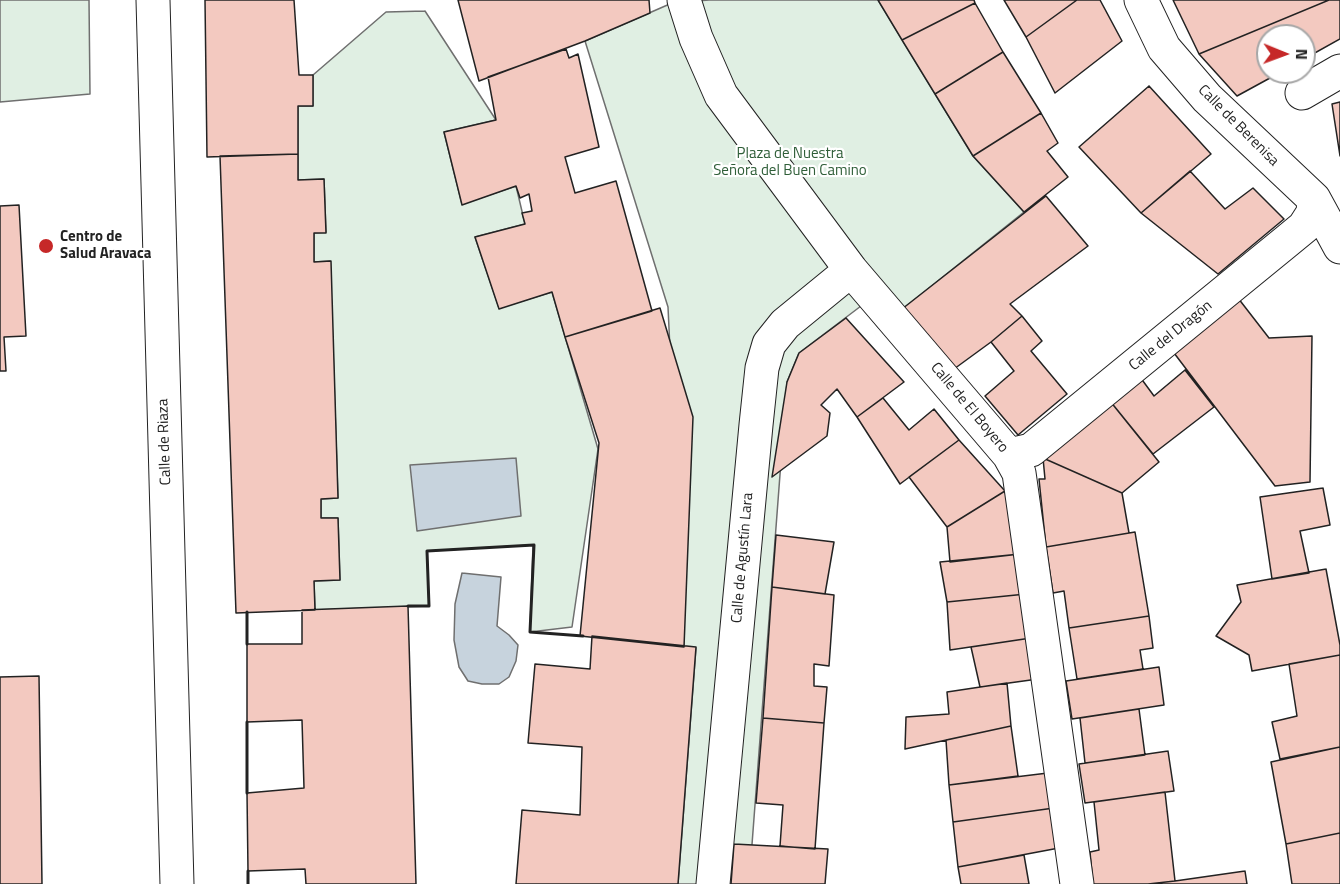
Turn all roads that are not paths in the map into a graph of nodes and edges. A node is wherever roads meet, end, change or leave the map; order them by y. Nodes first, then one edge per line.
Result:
1 (153, 0) edge
2 (684, 0) edge
3 (1141, 0) edge
4 (1340, 71) edge
5 (1302, 93) dead end
6 (1314, 199) junction
7 (1340, 247) edge
8 (851, 270) junction
9 (1009, 455) junction
10 (177, 884) edge
11 (713, 884) edge
12 (1077, 884) edge

1 - 10 street, Calle de Riaza
2 - 8 street, Calle de El Boyero
3 - 6 street, Calle de Berenisa
4 - 5 street
6 - 7 street, Calle de Berenisa
6 - 9 street, Calle del Dragón
8 - 9 street, Calle de El Boyero
8 - 11 street, Calle de Agustín Lara
9 - 12 street, Calle de El Boyero

